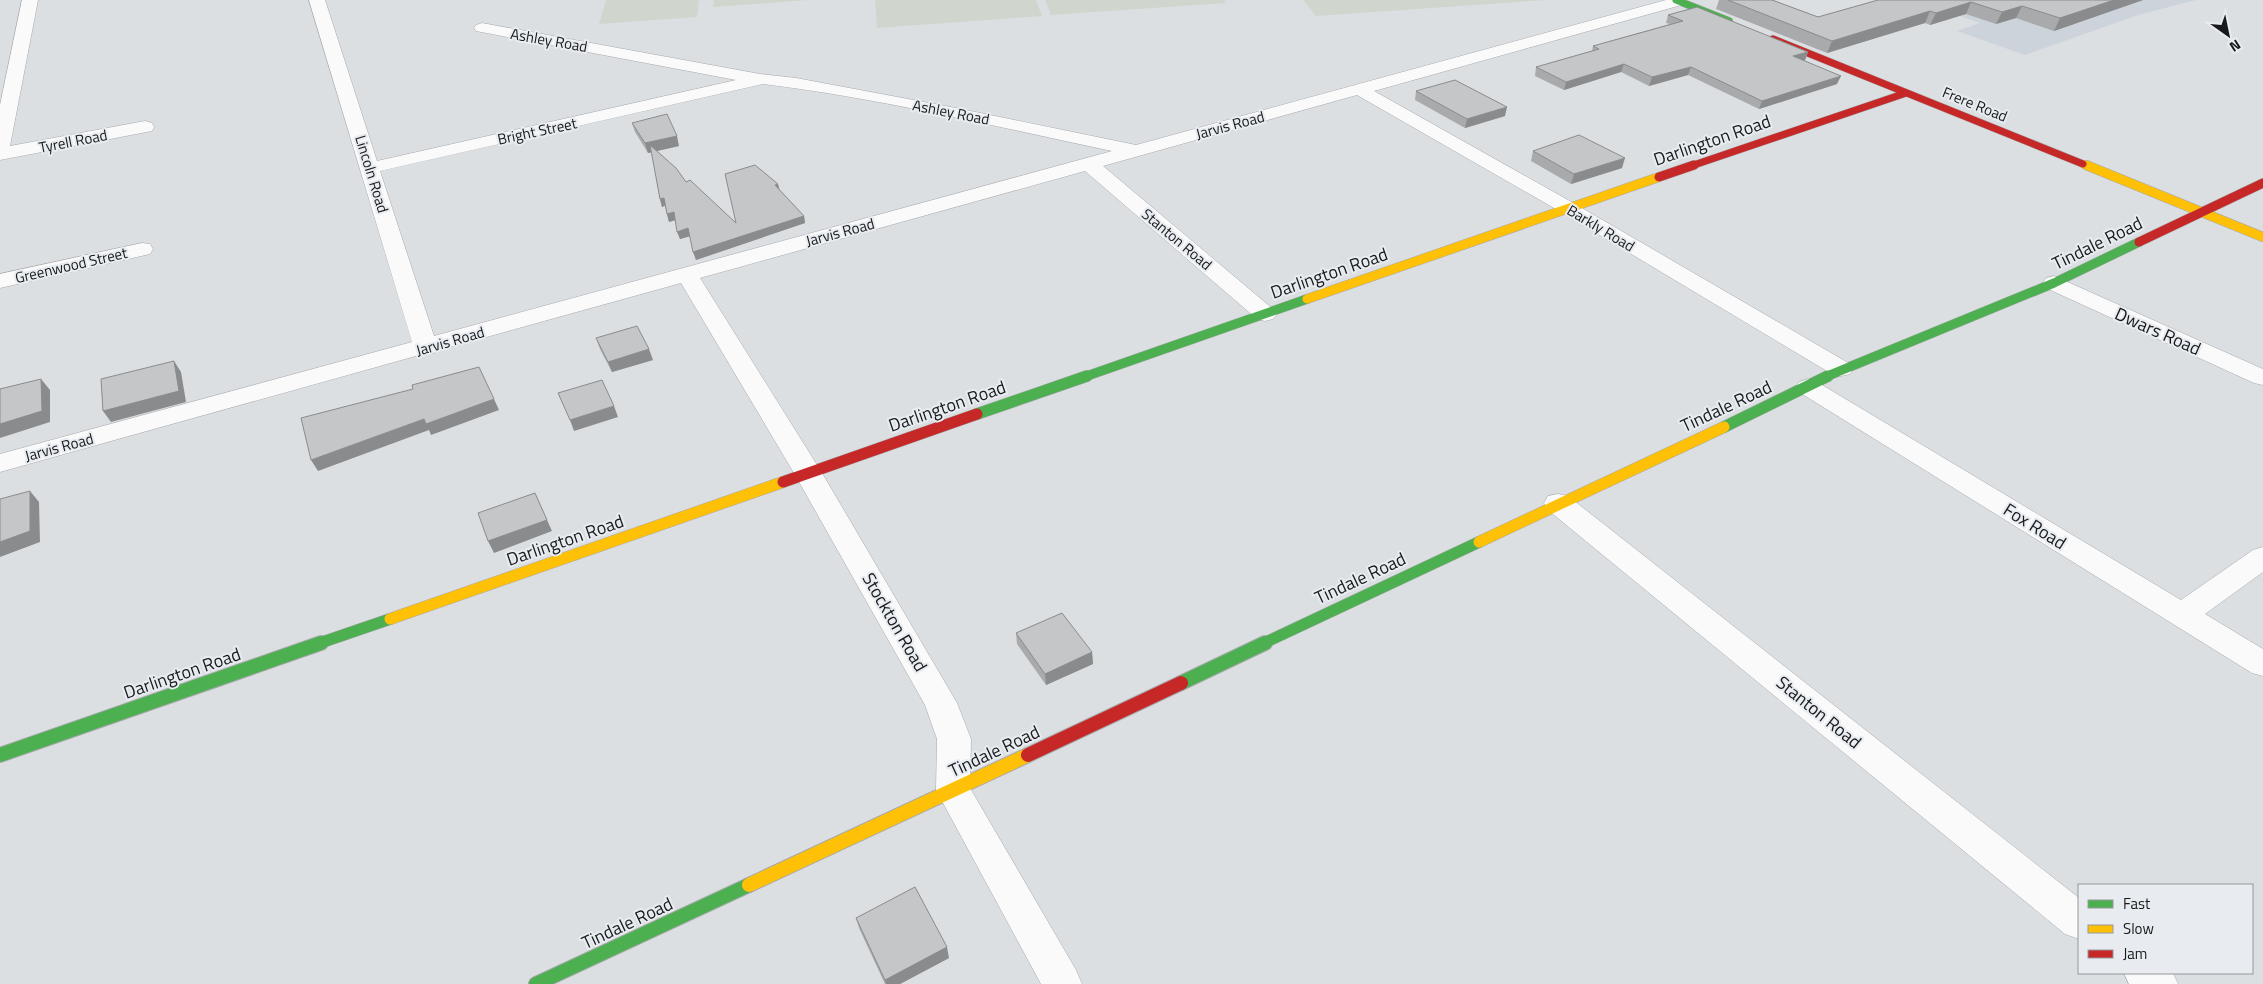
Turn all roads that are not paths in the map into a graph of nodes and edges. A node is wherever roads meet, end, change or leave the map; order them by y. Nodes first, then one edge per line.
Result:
1 (30, 0) edge
2 (317, 0) edge
3 (1678, 1) edge
4 (1738, 25) edge
5 (482, 28) dead end
6 (1762, 35) edge
7 (18, 60) junction
8 (0, 63) edge
9 (763, 79) junction
10 (1360, 90) junction
11 (1906, 92) junction
12 (703, 94) joint
13 (145, 127) dead end
14 (0, 150) edge
15 (1138, 150) junction
16 (0, 154) edge
17 (1089, 164) junction
18 (370, 168) junction
19 (2263, 183) edge
20 (1568, 208) junction
21 (2202, 212) junction
22 (2263, 237) edge
23 (142, 249) dead end
24 (687, 275) junction
25 (0, 281) edge
26 (2054, 284) junction
27 (1265, 314) junction
28 (426, 348) junction
29 (1841, 369) junction
30 (2263, 378) edge
31 (1808, 387) junction
32 (0, 464) edge
33 (808, 474) junction
34 (1558, 504) junction
35 (2263, 557) edge
36 (2181, 615) junction
37 (2263, 664) edge
38 (0, 755) edge
39 (953, 790) junction
40 (2078, 920) edge
41 (2145, 974) edge
42 (536, 984) edge
43 (1062, 984) edge
44 (2158, 984) edge

1 - 7 street
2 - 18 street, Lincoln Road
3 - 4 street
3 - 10 street, Jarvis Road
5 - 9 street, Ashley Road
6 - 11 street, Frere Road
7 - 8 street
7 - 14 street
9 - 12 street, Ashley Road
9 - 15 street, Ashley Road
10 - 15 street, Jarvis Road
10 - 20 street, Barkly Road
11 - 20 street, Darlington Road
11 - 21 street, Frere Road
12 - 18 street, Bright Street
13 - 16 street, Tyrell Road
15 - 17 street, Jarvis Road
17 - 24 street, Jarvis Road
17 - 27 street, Stanton Road
18 - 28 street, Lincoln Road
19 - 21 street, Tindale Road
20 - 27 street, Darlington Road
20 - 29 street, Barkly Road
21 - 22 street, Frere Road
21 - 26 street, Tindale Road
23 - 25 street, Greenwood Street
24 - 28 street, Jarvis Road
24 - 33 street, Stockton Road
26 - 29 street, Tindale Road
26 - 30 street, Dwars Road
27 - 33 street, Darlington Road
28 - 32 street, Jarvis Road
29 - 31 street, Tindale Road
31 - 34 street, Tindale Road
31 - 36 street, Fox Road
33 - 38 street, Darlington Road
33 - 39 street, Stockton Road
34 - 39 street, Tindale Road
34 - 40 street, Stanton Road
35 - 36 street
36 - 37 street, Fox Road
39 - 42 street, Tindale Road
39 - 43 street
41 - 44 street

